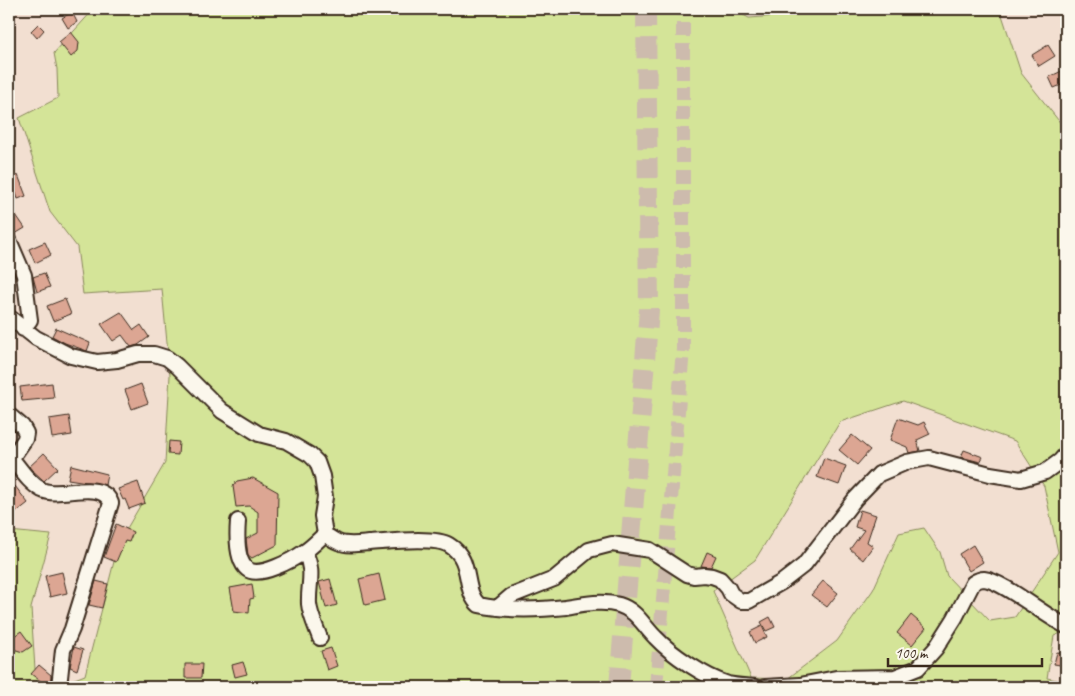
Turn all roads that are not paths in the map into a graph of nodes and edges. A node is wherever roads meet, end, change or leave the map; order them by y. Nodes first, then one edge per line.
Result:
1 (9, 240) edge
2 (9, 317) edge
3 (23, 329) junction
4 (9, 414) edge
5 (1066, 454) edge
6 (11, 460) edge
7 (238, 521) dead end
8 (325, 534) junction
9 (304, 552) junction
10 (497, 608) junction
11 (1066, 626) edge
12 (320, 638) dead end
13 (59, 687) edge
14 (755, 687) edge
15 (765, 687) edge

1 - 3 street
2 - 3 street
3 - 8 street
4 - 6 street
5 - 10 street
6 - 13 street
7 - 9 street
8 - 9 street
8 - 10 street
9 - 12 street
10 - 14 street
11 - 15 street

